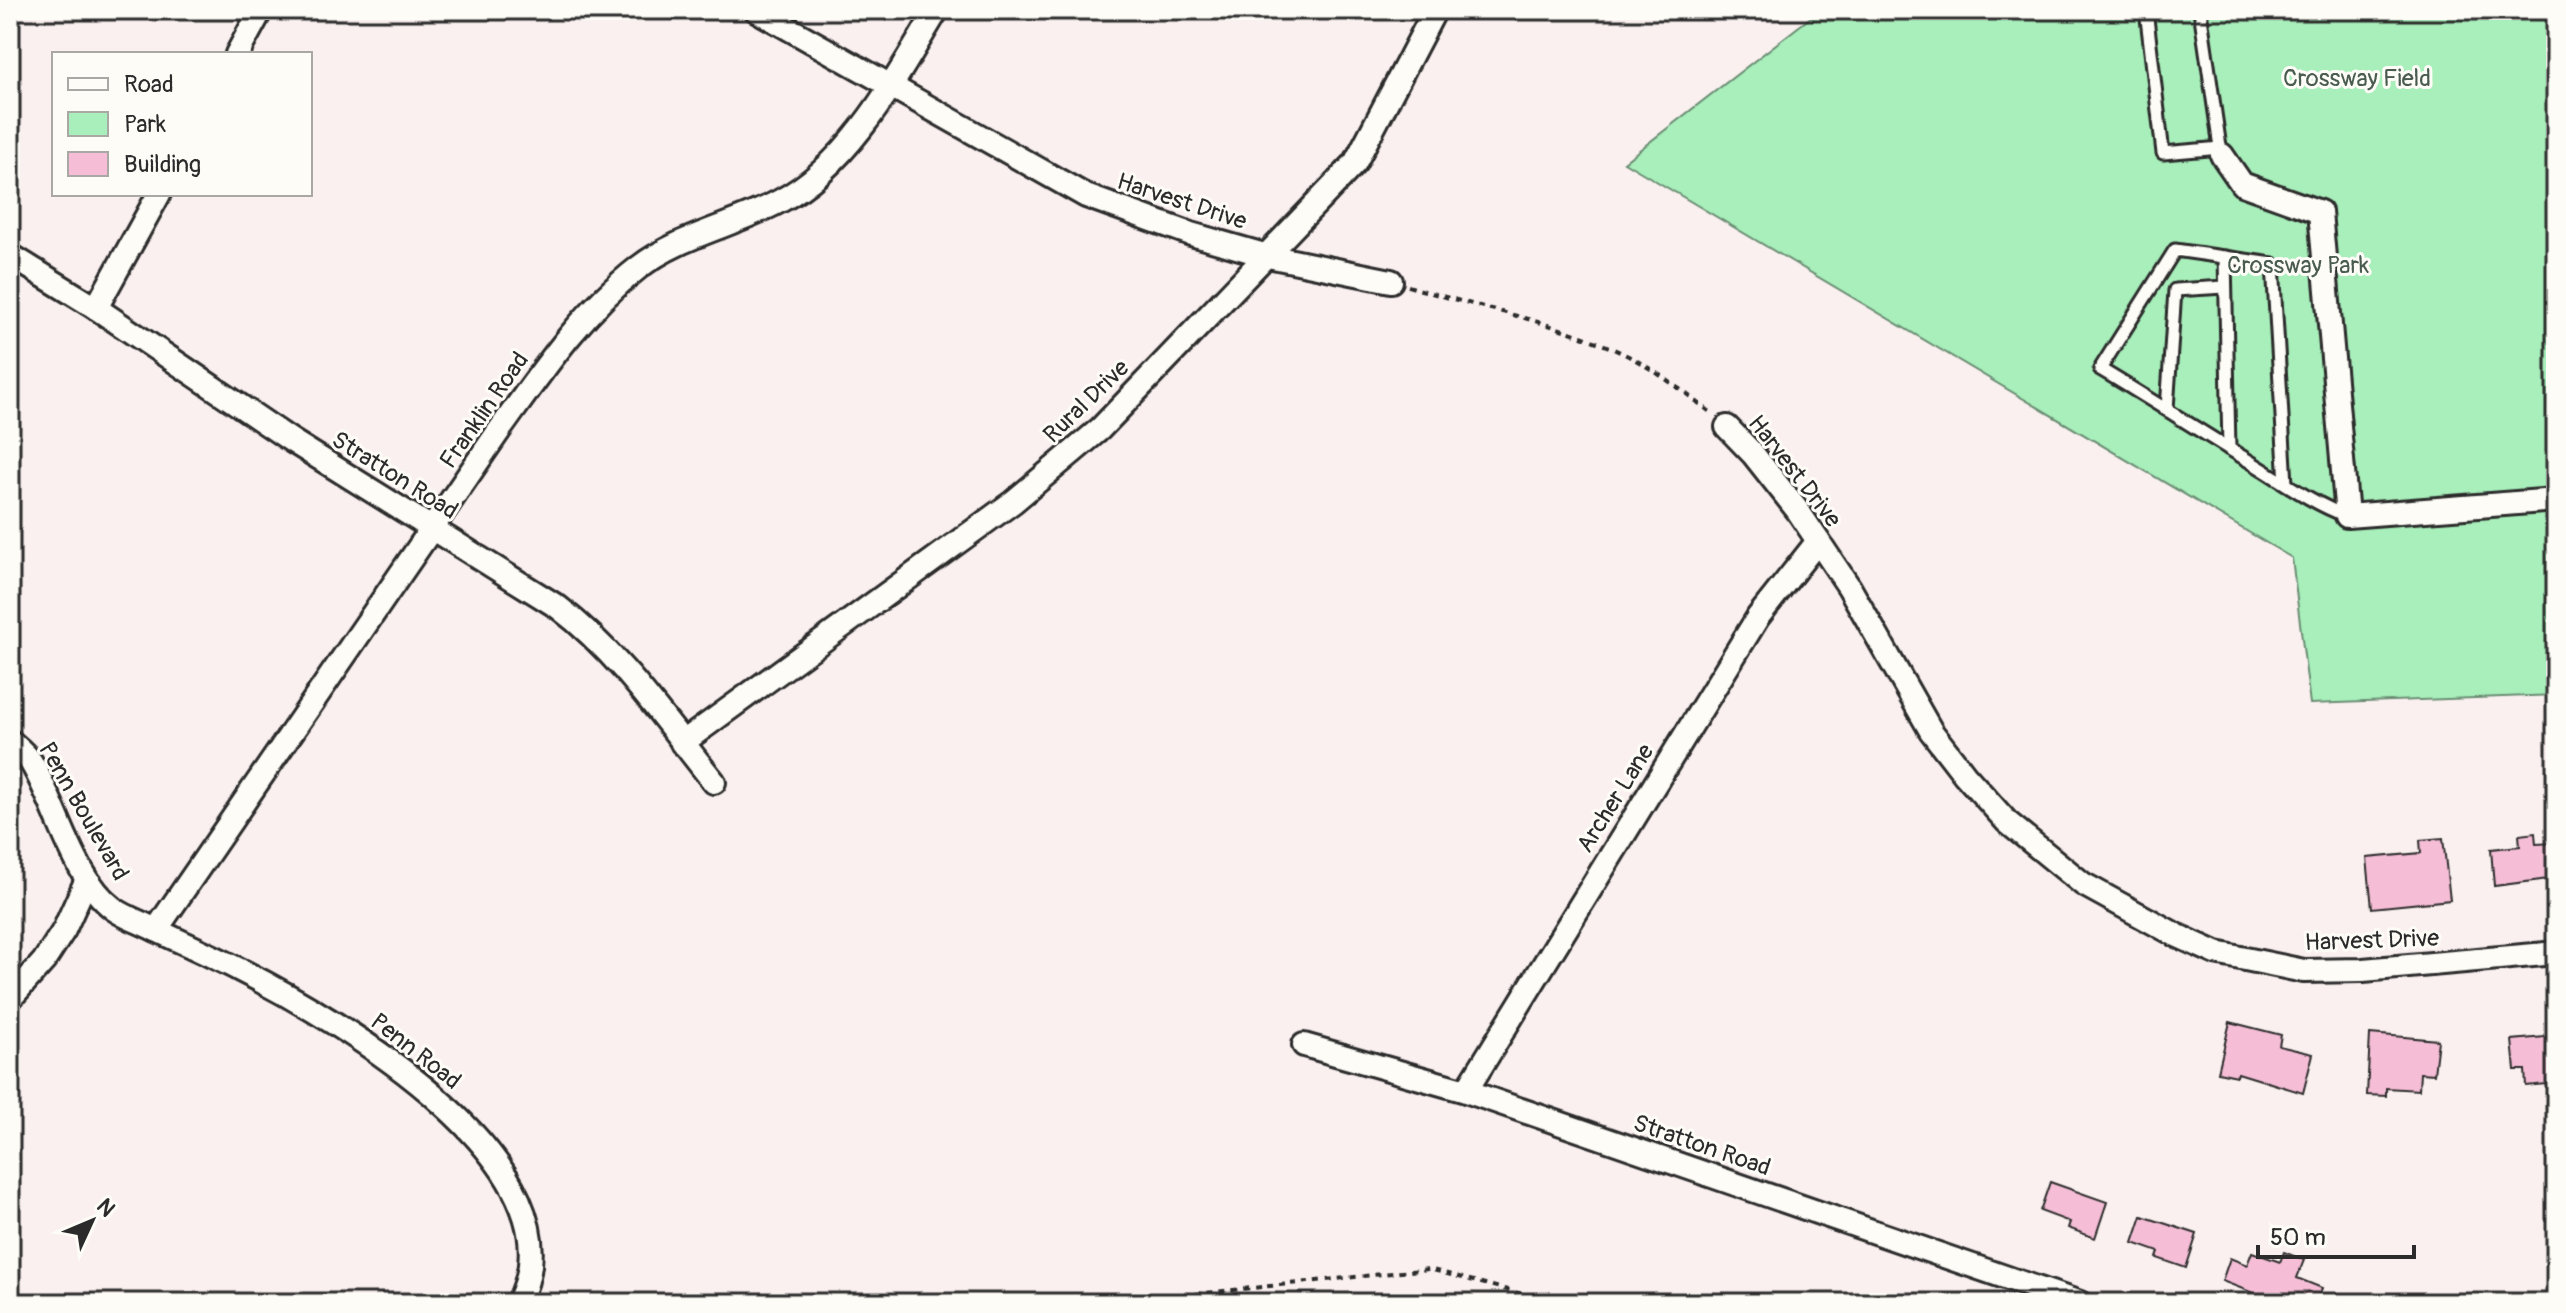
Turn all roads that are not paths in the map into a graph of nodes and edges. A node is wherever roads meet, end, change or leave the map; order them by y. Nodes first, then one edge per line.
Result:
1 (261, 10) edge
2 (756, 10) edge
3 (937, 10) edge
4 (1435, 10) edge
5 (2146, 10) edge
6 (2200, 10) edge
7 (238, 52) edge
8 (890, 87) junction
9 (2221, 152) junction
10 (158, 196) edge
11 (10, 255) edge
12 (1268, 256) junction
13 (2225, 257) junction
14 (1391, 281) road end
15 (2225, 287) junction
16 (96, 308) junction
17 (2167, 409) junction
18 (1727, 427) road end
19 (2229, 449) junction
20 (2286, 484) junction
21 (2556, 500) edge
22 (2347, 516) junction
23 (433, 529) junction
24 (1818, 541) junction
25 (10, 741) edge
26 (682, 743) junction
27 (714, 782) dead end
28 (87, 879) junction
29 (156, 930) junction
30 (2556, 953) edge
31 (10, 999) edge
32 (1304, 1045) dead end
33 (1466, 1091) junction
34 (518, 1303) edge
35 (2080, 1303) edge

1 - 7 street
2 - 8 street, Harvest Drive
3 - 8 street, Franklin Road
4 - 12 street, Rural Drive
5 - 9 lane
6 - 9 lane
8 - 12 street, Harvest Drive
8 - 23 street, Franklin Road
9 - 22 street
10 - 16 street
11 - 16 street, Stratton Road
12 - 14 street, Harvest Drive
12 - 26 street, Rural Drive
13 - 15 lane
13 - 17 lane
13 - 20 lane
15 - 17 lane
15 - 19 lane
16 - 23 street, Stratton Road
17 - 19 lane
18 - 24 street, Harvest Drive
19 - 20 lane
20 - 22 lane
21 - 22 street
23 - 26 street, Stratton Road
23 - 29 street, Franklin Road
24 - 30 street, Harvest Drive
24 - 33 street, Archer Lane
25 - 28 street, Penn Boulevard
26 - 27 street, Stratton Road
28 - 29 street, Penn Boulevard
28 - 31 street
29 - 34 street, Penn Road
32 - 33 street, Stratton Road
33 - 35 street, Stratton Road

